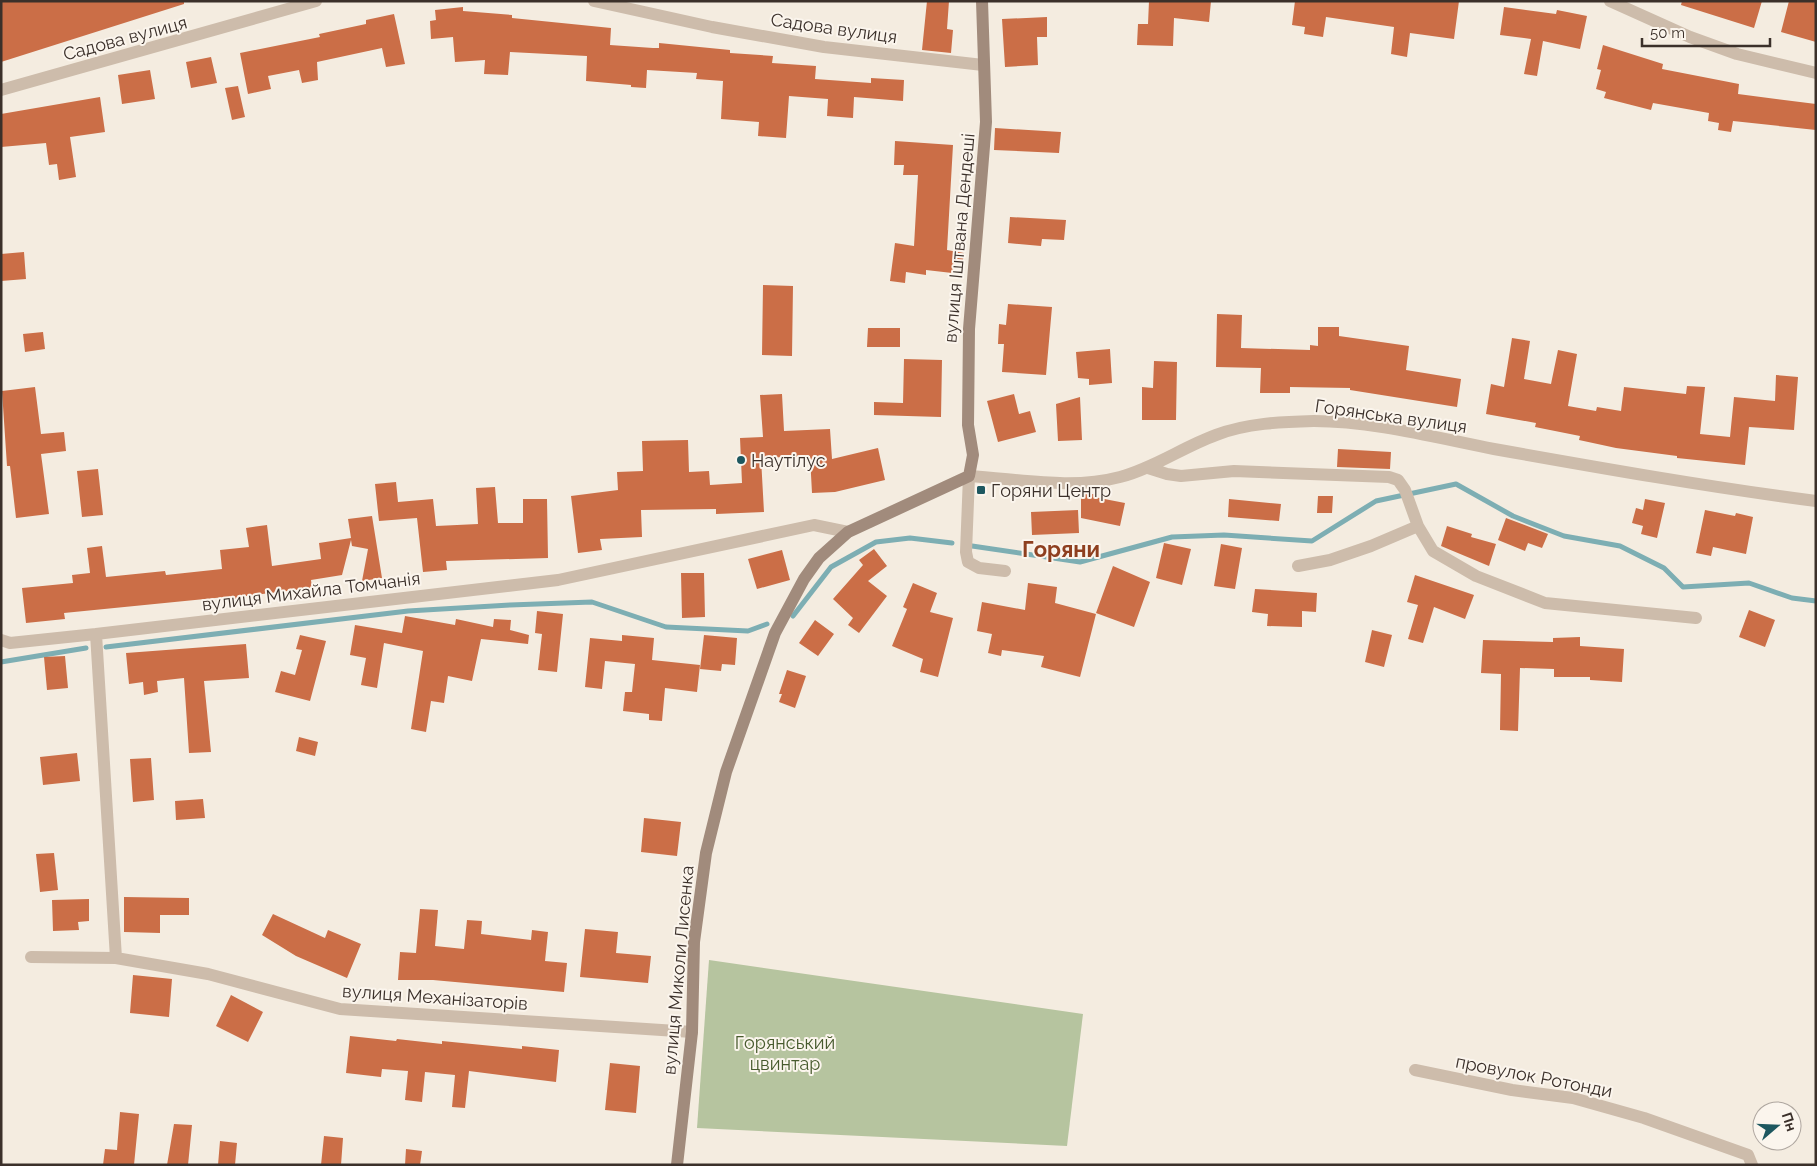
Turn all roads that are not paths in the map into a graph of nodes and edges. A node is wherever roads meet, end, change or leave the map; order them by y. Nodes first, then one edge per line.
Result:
1 (316, 1) edge
2 (594, 1) edge
3 (982, 1) edge
4 (1610, 1) edge
5 (983, 65) junction
6 (1816, 73) edge
7 (1, 90) edge
8 (1148, 468) junction
9 (970, 476) junction
10 (1816, 501) edge
11 (1418, 526) junction
12 (848, 532) junction
13 (1298, 566) dead end
14 (1004, 571) dead end
15 (1696, 618) dead end
16 (96, 634) junction
17 (1, 640) edge
18 (31, 957) dead end
19 (116, 958) junction
20 (692, 1032) junction
21 (1414, 1070) dead end
22 (677, 1165) edge
23 (1752, 1165) edge

1 - 7 street, Садова вулиця
2 - 5 street, Садова вулиця
3 - 5 street, вулиця Іштвана Дендеші
4 - 6 street
5 - 9 street, вулиця Іштвана Дендеші
8 - 9 street, Горянська вулиця
8 - 10 street, Горянська вулиця
8 - 11 street
9 - 12 street, вулиця Миколи Лисенка
9 - 14 street
11 - 13 street
11 - 15 street
12 - 16 street, вулиця Михайла Томчанія
12 - 20 street, вулиця Миколи Лисенка
16 - 17 street, вулиця Михайла Томчанія
16 - 19 street
18 - 19 street, вулиця Механізаторів
19 - 20 street, вулиця Механізаторів
20 - 22 street, вулиця Миколи Лисенка
21 - 23 street, провулок Ротонди

